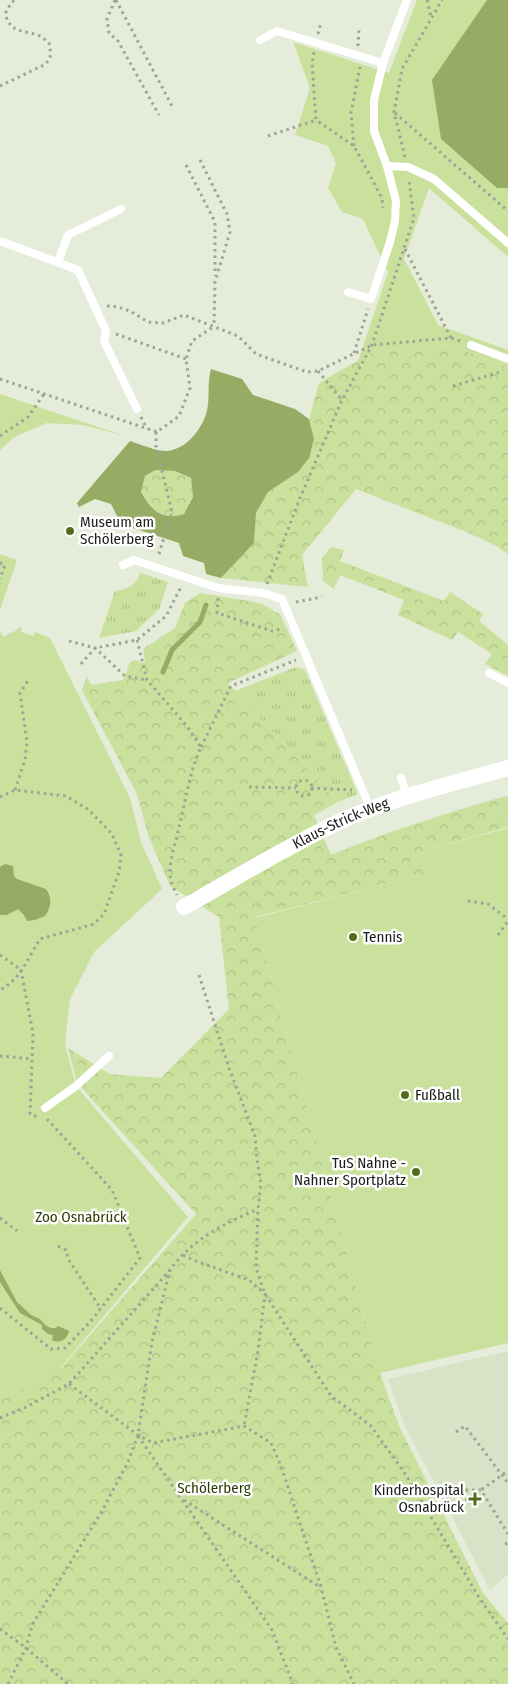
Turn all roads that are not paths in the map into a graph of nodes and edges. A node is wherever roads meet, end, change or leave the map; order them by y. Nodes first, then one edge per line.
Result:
1 (407, 0) edge
2 (260, 40) dead end
3 (383, 64) junction
4 (386, 166) junction
5 (121, 209) dead end
6 (0, 240) edge
7 (508, 243) edge
8 (58, 262) junction
9 (348, 292) dead end
10 (472, 345) road end
11 (508, 359) edge
12 (137, 409) dead end
13 (123, 565) dead end
14 (490, 673) dead end
15 (508, 683) edge
16 (508, 768) edge
17 (401, 778) dead end
18 (408, 797) junction
19 (371, 810) junction
20 (184, 907) dead end
21 (109, 1056) dead end
22 (45, 1108) dead end

1 - 3 lane
2 - 3 lane
3 - 4 lane
4 - 7 lane
4 - 9 lane
5 - 8 lane
6 - 8 lane
8 - 12 lane
10 - 11 lane
13 - 19 lane
14 - 15 lane
16 - 18 street, Klaus-Strick-Weg
17 - 18 lane
18 - 19 street, Klaus-Strick-Weg
19 - 20 street, Klaus-Strick-Weg
21 - 22 lane

